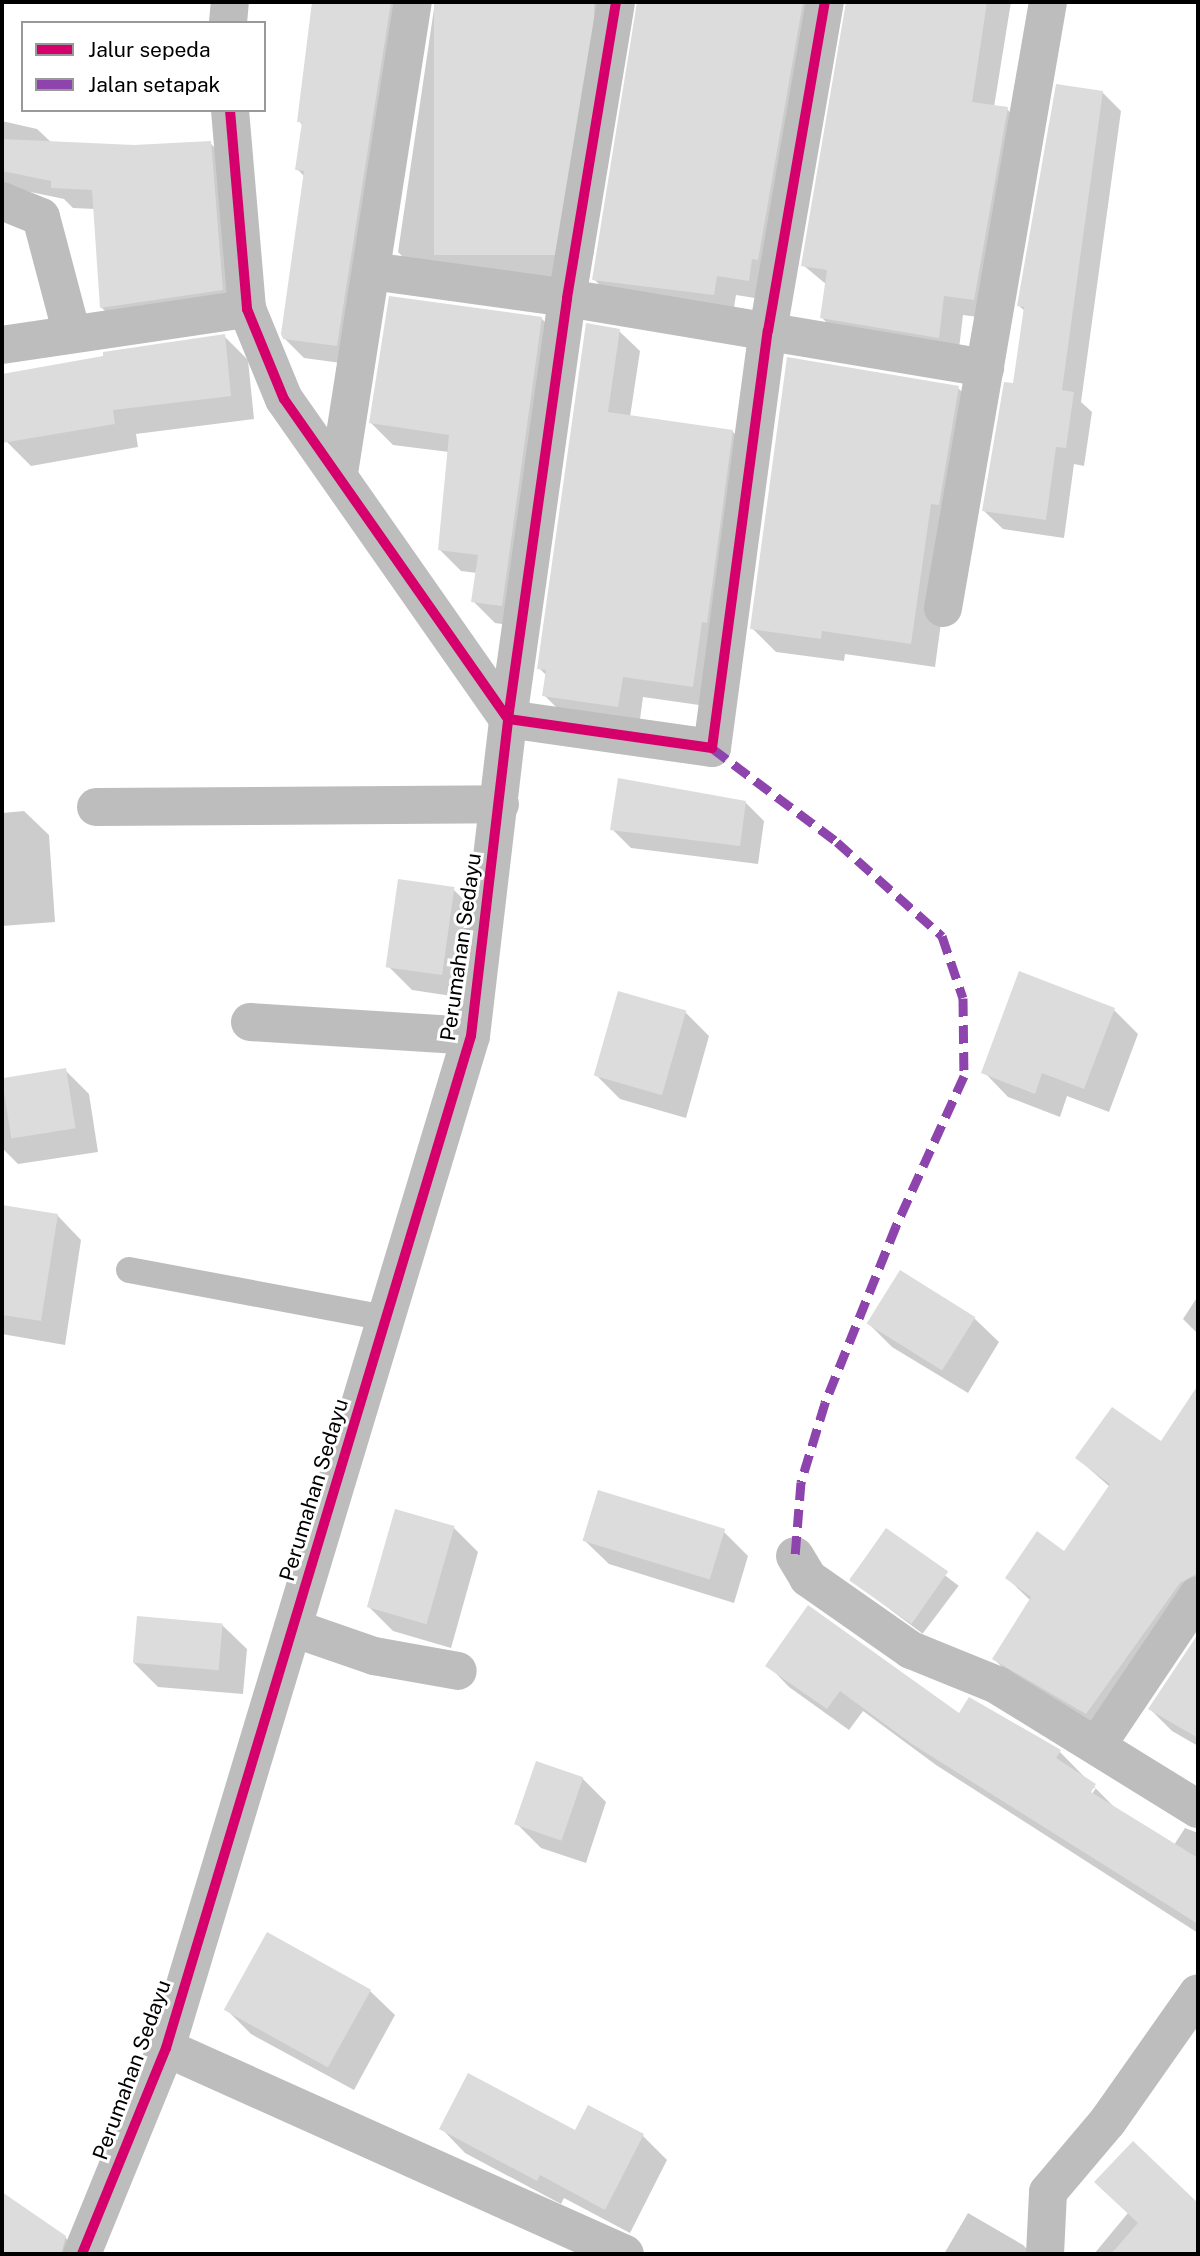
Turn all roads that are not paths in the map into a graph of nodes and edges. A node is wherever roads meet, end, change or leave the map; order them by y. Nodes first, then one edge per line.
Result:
1 (230, 2) edge
2 (413, 2) edge
3 (616, 2) edge
4 (825, 2) edge
5 (1048, 2) edge
6 (228, 21) edge
7 (230, 112) edge
8 (2, 201) edge
9 (371, 271) junction
10 (566, 298) junction
11 (247, 309) junction
12 (768, 331) junction
13 (72, 334) junction
14 (2, 345) edge
15 (985, 368) junction
16 (339, 472) junction
17 (943, 608) dead end
18 (508, 719) junction
19 (500, 804) junction
20 (96, 807) dead end
21 (250, 1022) dead end
22 (471, 1036) junction
23 (129, 1270) dead end
24 (386, 1318) junction
25 (795, 1556) dead end
26 (1198, 1595) edge
27 (293, 1628) junction
28 (458, 1671) dead end
29 (1098, 1744) junction
30 (1198, 1809) edge
31 (1198, 1993) edge
32 (166, 2048) junction
33 (82, 2254) edge
34 (625, 2254) edge
35 (1045, 2254) edge

1 - 6 street
2 - 9 street
3 - 10 street, Perumahan Sedayu
4 - 12 street
5 - 15 street
7 - 11 street
8 - 13 street
9 - 10 street
9 - 16 street
10 - 12 street
10 - 18 street, Perumahan Sedayu
11 - 13 street
11 - 16 street
12 - 15 street
12 - 18 street
13 - 14 street
15 - 17 street
16 - 18 street
18 - 19 street, Perumahan Sedayu
19 - 20 street
19 - 22 street, Perumahan Sedayu
21 - 22 street
22 - 24 street, Perumahan Sedayu
23 - 24 lane
24 - 27 street, Perumahan Sedayu
25 - 29 street
26 - 29 street
27 - 28 street
27 - 32 street, Perumahan Sedayu
29 - 30 street
31 - 35 street
32 - 33 street, Perumahan Sedayu
32 - 34 street

